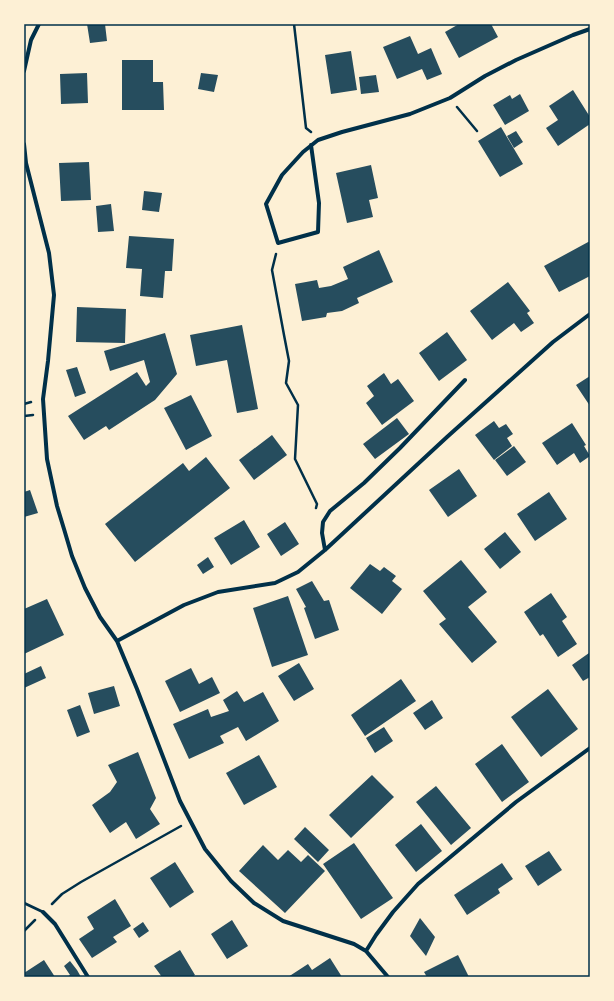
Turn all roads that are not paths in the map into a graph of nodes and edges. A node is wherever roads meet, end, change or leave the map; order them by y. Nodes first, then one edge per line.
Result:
1 (39, 24) edge
2 (590, 28) edge
3 (24, 71) edge
4 (24, 144) edge
5 (311, 146) junction
6 (590, 314) edge
7 (465, 380) dead end
8 (325, 550) junction
9 (117, 641) junction
10 (590, 748) edge
11 (24, 903) edge
12 (44, 912) joint
13 (366, 951) junction
14 (88, 977) edge
15 (388, 977) edge

1 - 3 street
2 - 5 street
4 - 9 street
5 - 5 street
6 - 8 street
7 - 8 street
8 - 9 street
9 - 13 street
10 - 13 street
11 - 12 lane
12 - 14 street
13 - 15 street

